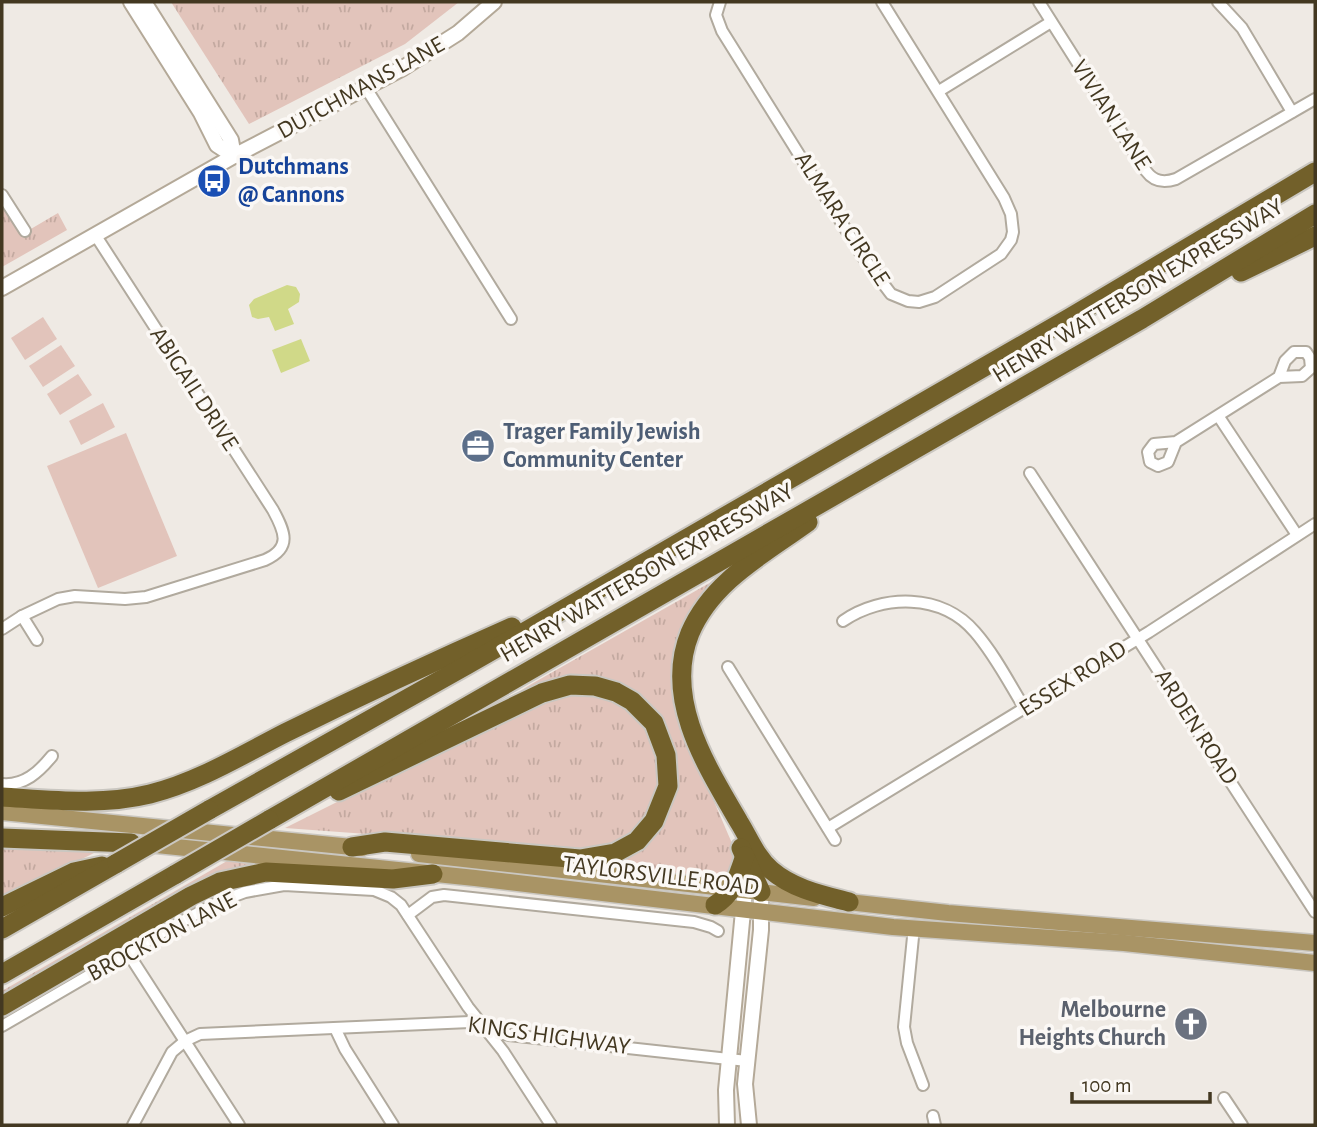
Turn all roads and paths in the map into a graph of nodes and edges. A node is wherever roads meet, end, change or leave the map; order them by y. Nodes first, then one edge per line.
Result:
1 (131, 2) edge
2 (144, 2) edge
3 (494, 2) edge
4 (720, 2) edge
5 (883, 2) edge
6 (1039, 2) edge
7 (1219, 2) edge
8 (1051, 22) junction
9 (366, 88) junction
10 (939, 91) junction
11 (1315, 99) edge
12 (1292, 112) junction
13 (233, 156) junction
14 (1315, 173) edge
15 (2, 195) edge
16 (1315, 214) edge
17 (25, 232) dead end
18 (96, 236) junction
19 (1315, 236) edge
20 (2, 288) edge
21 (511, 319) dead end
22 (1142, 319) junction
23 (1279, 377) dead end
24 (1219, 417) junction
25 (1176, 442) dead end
26 (1030, 472) dead end
27 (871, 475) junction
28 (1311, 527) edge
29 (1297, 536) junction
30 (1315, 541) edge
31 (596, 591) junction
32 (22, 615) junction
33 (843, 621) dead end
34 (2, 629) edge
35 (1139, 638) junction
36 (37, 640) dead end
37 (729, 667) dead end
38 (1025, 709) junction
39 (52, 756) dead end
40 (2, 784) edge
41 (719, 788) junction
42 (2, 797) edge
43 (2, 812) edge
44 (275, 816) junction
45 (828, 828) junction
46 (2, 830) edge
47 (2, 838) edge
48 (835, 840) dead end
49 (131, 843) junction
50 (352, 847) junction
51 (117, 863) junction
52 (433, 874) junction
53 (750, 895) junction
54 (849, 902) junction
55 (715, 905) junction
56 (2, 907) edge
57 (743, 908) junction
58 (1315, 912) edge
59 (408, 915) junction
60 (914, 928) junction
61 (2, 929) edge
62 (718, 931) dead end
63 (1315, 943) edge
64 (128, 953) junction
65 (1315, 963) edge
66 (2, 974) edge
67 (2, 1006) edge
68 (2, 1026) edge
69 (335, 1028) junction
70 (484, 1030) junction
71 (185, 1041) junction
72 (729, 1060) junction
73 (747, 1061) junction
74 (923, 1085) dead end
75 (1224, 1098) dead end
76 (133, 1125) edge
77 (239, 1125) edge
78 (393, 1125) edge
79 (551, 1125) edge
80 (727, 1125) edge
81 (750, 1125) edge
82 (1242, 1125) edge

1 - 13 main road
2 - 13 main road
3 - 9 main road, DUTCHMANS LANE
4 - 10 street, ALMARA CIRCLE
5 - 10 street, ALMARA CIRCLE
6 - 8 street, VIVIAN LANE
7 - 12 street
8 - 10 street
8 - 12 street, VIVIAN LANE
9 - 13 main road, DUTCHMANS LANE
9 - 21 street
11 - 12 street, VIVIAN LANE
13 - 18 main road, DUTCHMANS LANE
14 - 31 highway, HENRY WATTERSON EXPRESSWAY
15 - 17 street
16 - 22 highway, HENRY WATTERSON EXPRESSWAY
18 - 20 main road, DUTCHMANS LANE
18 - 32 street, ABIGAIL DRIVE
19 - 22 highway
22 - 27 highway, HENRY WATTERSON EXPRESSWAY
23 - 24 street
24 - 25 street
24 - 29 street
26 - 35 street, ARDEN ROAD
27 - 41 highway
27 - 44 highway, HENRY WATTERSON EXPRESSWAY
28 - 29 street, ESSEX ROAD
28 - 30 street
29 - 35 street, ESSEX ROAD
31 - 42 highway
31 - 51 highway, HENRY WATTERSON EXPRESSWAY, bridge
32 - 34 street
32 - 36 street
33 - 38 street
35 - 38 street, ESSEX ROAD
35 - 58 street, ARDEN ROAD
37 - 45 street
38 - 45 street, ESSEX ROAD
39 - 40 street
41 - 53 highway
41 - 54 highway
43 - 50 main road, TAYLORSVILLE ROAD
44 - 50 highway
44 - 66 highway, HENRY WATTERSON EXPRESSWAY, bridge
45 - 48 street
46 - 49 main road, TAYLORSVILLE ROAD
47 - 49 highway
49 - 52 main road, TAYLORSVILLE ROAD
50 - 53 main road, TAYLORSVILLE ROAD
51 - 56 highway
51 - 61 highway, HENRY WATTERSON EXPRESSWAY
52 - 55 main road, TAYLORSVILLE ROAD
52 - 67 highway
53 - 54 main road, TAYLORSVILLE ROAD
53 - 55 highway
53 - 57 main road, TAYLORSVILLE ROAD
53 - 60 main road, TAYLORSVILLE ROAD
53 - 73 main road
54 - 63 main road, TAYLORSVILLE ROAD
55 - 57 main road, TAYLORSVILLE ROAD
57 - 72 main road
59 - 62 street, TAYLORSVILLE ROAD
59 - 64 street, BROCKTON LANE
59 - 70 street, BROCKTON LANE
60 - 65 main road, TAYLORSVILLE ROAD
60 - 74 street
64 - 68 street, BROCKTON LANE
64 - 71 street
69 - 70 street, KINGS HIGHWAY
69 - 71 street, KINGS HIGHWAY
69 - 78 street
70 - 72 street, KINGS HIGHWAY
70 - 79 street, BROCKTON LANE
71 - 76 street
71 - 77 street
72 - 73 street, KINGS HIGHWAY
72 - 80 main road
73 - 81 main road
75 - 82 street

